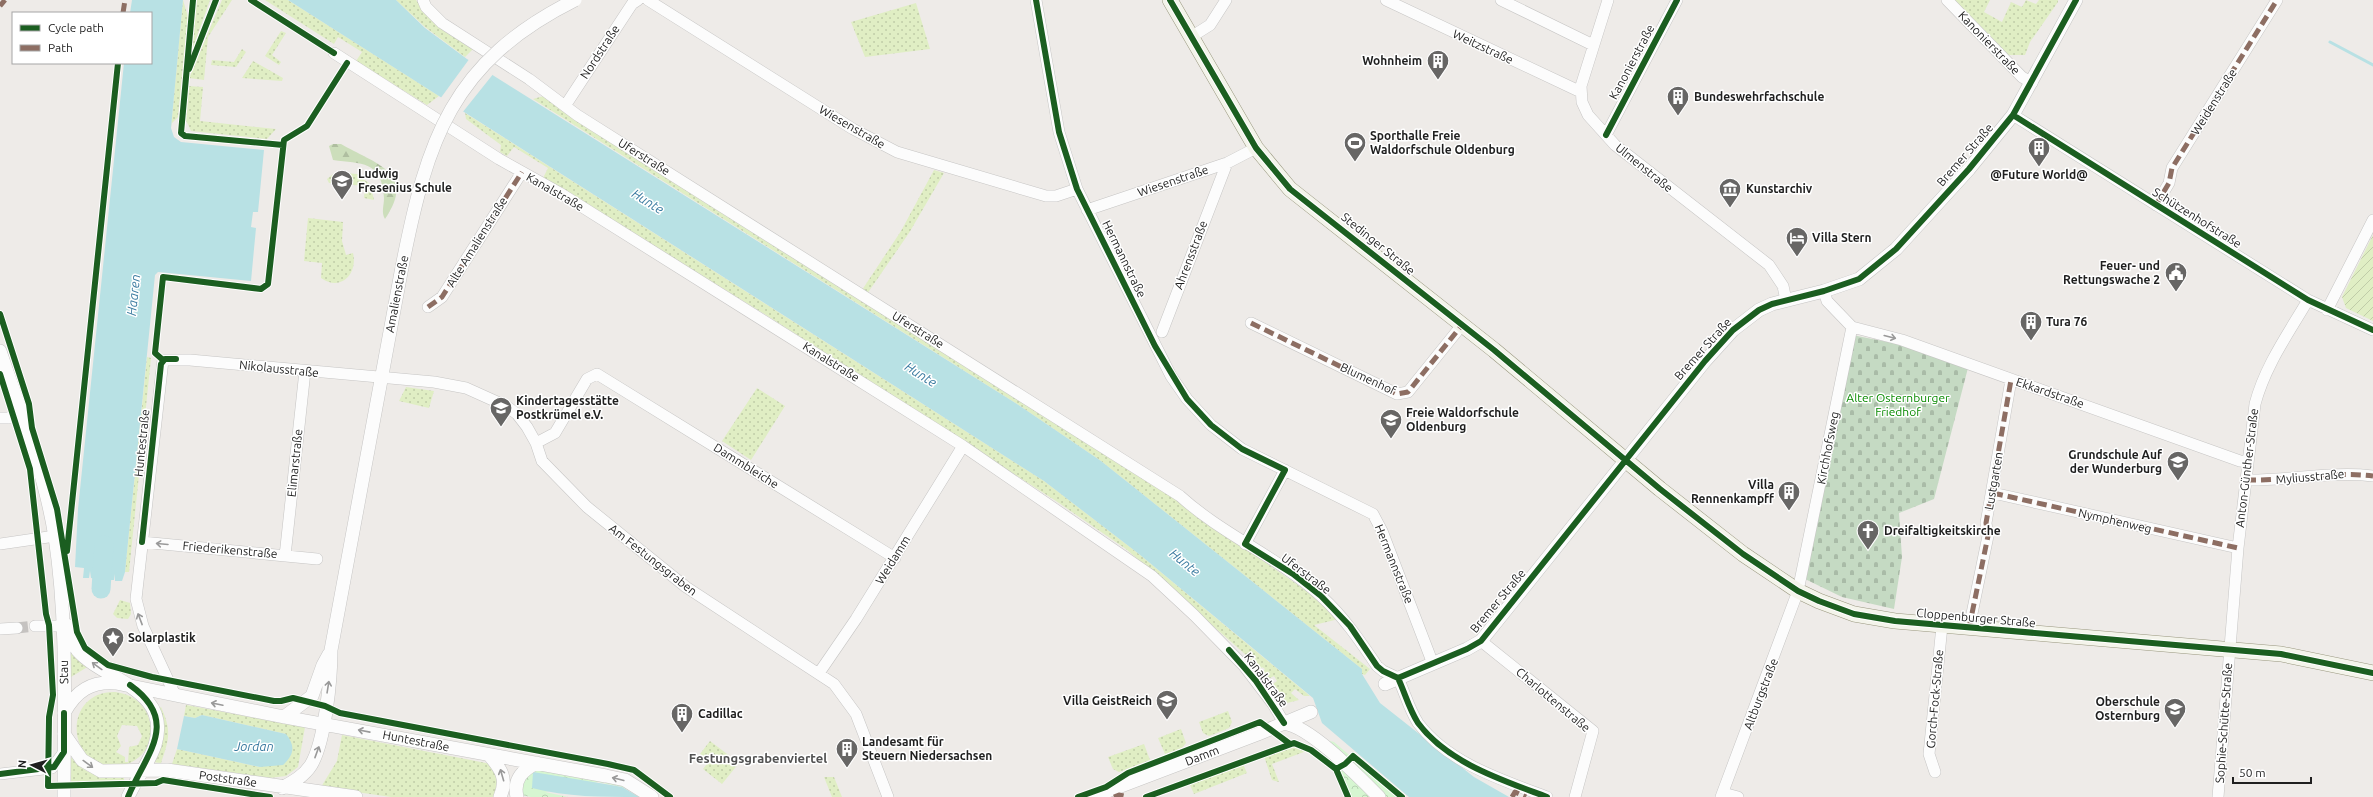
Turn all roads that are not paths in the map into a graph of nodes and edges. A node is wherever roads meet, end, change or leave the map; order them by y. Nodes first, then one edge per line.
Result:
1 (423, 0) edge
2 (575, 0) edge
3 (638, 0) edge
4 (648, 0) edge
5 (1036, 0) edge
6 (1170, 0) edge
7 (1226, 0) edge
8 (1386, 0) edge
9 (1501, 0) edge
10 (1608, 0) edge
11 (1678, 0) edge
12 (1947, 0) edge
13 (2076, 0) edge
14 (2277, 0) edge
15 (1191, 36) junction
16 (1593, 45) junction
17 (334, 53) dead end
18 (2032, 83) junction
19 (1581, 92) junction
20 (565, 106) junction
21 (2014, 115) junction
22 (1606, 135) junction
23 (1256, 148) junction
24 (1227, 163) junction
25 (522, 172) junction
26 (1077, 189) junction
27 (2156, 205) junction
28 (1087, 210) junction
29 (2373, 220) edge
30 (1824, 291) junction
31 (1786, 300) junction
32 (2308, 300) junction
33 (428, 307) dead end
34 (2327, 310) junction
35 (1251, 323) dead end
36 (1462, 325) junction
37 (1852, 327) junction
38 (2373, 330) edge
39 (1162, 332) dead end
40 (0, 351) edge
41 (176, 359) joint
42 (304, 371) junction
43 (382, 377) junction
44 (2011, 380) junction
45 (21, 413) junction
46 (0, 418) edge
47 (536, 442) junction
48 (963, 446) junction
49 (1625, 460) junction
50 (2248, 462) junction
51 (1285, 470) junction
52 (2373, 476) edge
53 (2246, 480) junction
54 (1993, 493) junction
55 (55, 536) junction
56 (142, 542) junction
57 (0, 544) edge
58 (1245, 544) junction
59 (2238, 548) junction
60 (285, 556) junction
61 (894, 558) junction
62 (317, 559) dead end
63 (1798, 591) junction
64 (63, 610) junction
65 (35, 626) tunnel mouth
66 (63, 626) junction
67 (1942, 626) junction
68 (17, 628) tunnel mouth
69 (1969, 628) junction
70 (0, 629) edge
71 (1481, 641) junction
72 (2230, 649) junction
73 (331, 650) junction
74 (1433, 664) junction
75 (819, 673) junction
76 (2373, 673) edge
77 (1398, 678) junction
78 (1385, 684) dead end
79 (130, 685) junction
80 (175, 695) junction
81 (1311, 712) dead end
82 (64, 713) junction
83 (284, 717) junction
84 (1284, 723) junction
85 (323, 724) junction
86 (64, 734) junction
87 (64, 752) junction
88 (490, 756) junction
89 (537, 763) junction
90 (142, 771) junction
91 (1935, 772) dead end
92 (0, 774) edge
93 (282, 788) junction
94 (1722, 795) edge
95 (336, 796) edge
96 (64, 797) edge
97 (128, 797) edge
98 (356, 797) edge
99 (500, 797) edge
100 (517, 797) edge
101 (652, 797) edge
102 (888, 797) edge
103 (1092, 797) edge
104 (1379, 797) edge
105 (1547, 797) edge
106 (1574, 797) edge
107 (1738, 797) edge
108 (2218, 797) edge

1 - 20 street, Uferstraße
2 - 43 street, Amalienstraße, bridge
3 - 20 street, Nordstraße
4 - 26 street, Wiesenstraße
5 - 26 street, Hermannstraße
6 - 15 main road, Stedinger Straße
7 - 15 street
8 - 19 street, Weitzstraße
9 - 16 street
10 - 16 street, Ulmenstraße
11 - 22 street, Kanonierstraße
12 - 18 street, Kanonierstraße
13 - 18 street, Bremer Straße
14 - 27 street, Weidenstraße
15 - 23 main road, Stedinger Straße
16 - 19 street, Ulmenstraße
17 - 25 street, Kanalstraße
18 - 21 street, Bremer Straße
19 - 22 street, Ulmenstraße
20 - 58 street, Uferstraße
21 - 27 street, Schützenhofstraße
21 - 30 street, Bremer Straße
22 - 31 street, Ulmenstraße
23 - 24 street, Wiesenstraße
23 - 36 main road, Stedinger Straße
24 - 28 street, Wiesenstraße
24 - 39 street, Ahrensstraße
25 - 33 street, Alte Amalienstraße
25 - 48 street, Kanalstraße
26 - 28 street, Hermannstraße
27 - 32 street, Schützenhofstraße
28 - 51 street, Hermannstraße
29 - 34 street
30 - 31 street, Bremer Straße
30 - 37 street
31 - 49 street, Bremer Straße
32 - 34 street, Schützenhofstraße
32 - 50 street, Anton-Günther-Straße
34 - 38 street, Schützenhofstraße
35 - 36 street, Blumenhof
36 - 49 main road, Stedinger Straße
37 -> 44 street, Ekkardstraße
37 - 63 street, Kirchhofsweg
40 - 45 street, Stau
41 - 42 street, Nikolausstraße
41 - 56 street, Huntestraße
42 - 43 street, Nikolausstraße
42 - 60 street, Elimarstraße
43 - 47 street, Am Festungsgraben
43 - 73 street, Amalienstraße
44 - 50 street, Ekkardstraße
44 - 54 street, Lustgarten
45 - 46 street
45 - 55 street, Stau
47 - 61 street, Dammbleiche
47 - 75 street, Am Festungsgraben
48 - 61 street, Weidamm
48 - 84 street, Kanalstraße
49 - 63 main road, Cloppenburger Straße
49 - 71 street, Bremer Straße
50 - 53 street, Anton-Günther-Straße
51 - 58 street
51 - 74 street, Hermannstraße
52 - 53 street, Myliusstraße
53 - 59 street, Anton-Günther-Straße
54 - 59 street, Nymphenweg
54 - 69 street, Lustgarten
55 - 57 street
55 - 64 street, Stau
60 -> 56 street, Friederikenstraße
80 -> 56 street, Huntestraße
58 - 77 street, Uferstraße
59 - 72 street, Anton-Günther-Straße
60 - 62 street, Friederikenstraße
61 - 75 street, Weidamm
63 - 67 main road, Cloppenburger Straße
63 - 94 street, Altburgstraße
64 - 66 street, Stau
79 -> 64 street, Stau
65 - 66 street
66 - 82 street, Stau
67 - 69 main road, Cloppenburger Straße
67 - 91 street, Gorch-Fock-Straße
68 - 70 street
69 - 72 main road, Cloppenburger Straße
71 - 74 street, Bremer Straße
71 - 106 street, Charlottenstraße
72 - 76 main road, Cloppenburger Straße
72 - 108 street, Sophie-Schütte-Straße
73 - 83 street, Amalienstraße
85 -> 73 street, Amalienstraße
74 - 77 street, Bremer Straße
75 - 102 street, Am Festungsgraben
77 - 78 street, Bremer Straße
77 - 105 street
79 - 80 street, Huntestraße
79 - 82 street, Huntestraße
79 - 90 street
83 -> 80 street, Huntestraße
81 - 84 street, Damm
82 - 86 street, Stau
83 - 85 street, Huntestraße
84 - 103 street, Damm
84 - 104 street
88 -> 85 street, Huntestraße
93 -> 85 street, Amalienstraße
86 - 87 street, Stau
86 -> 90 street
87 - 92 street
87 - 96 street, Stau
88 - 89 street, Huntestraße
99 -> 88 street
89 - 100 street
101 -> 89 street, Huntestraße
90 - 93 street, Poststraße
90 - 97 street
93 - 95 street, Poststraße
94 - 107 street
95 - 98 street, Poststraße

